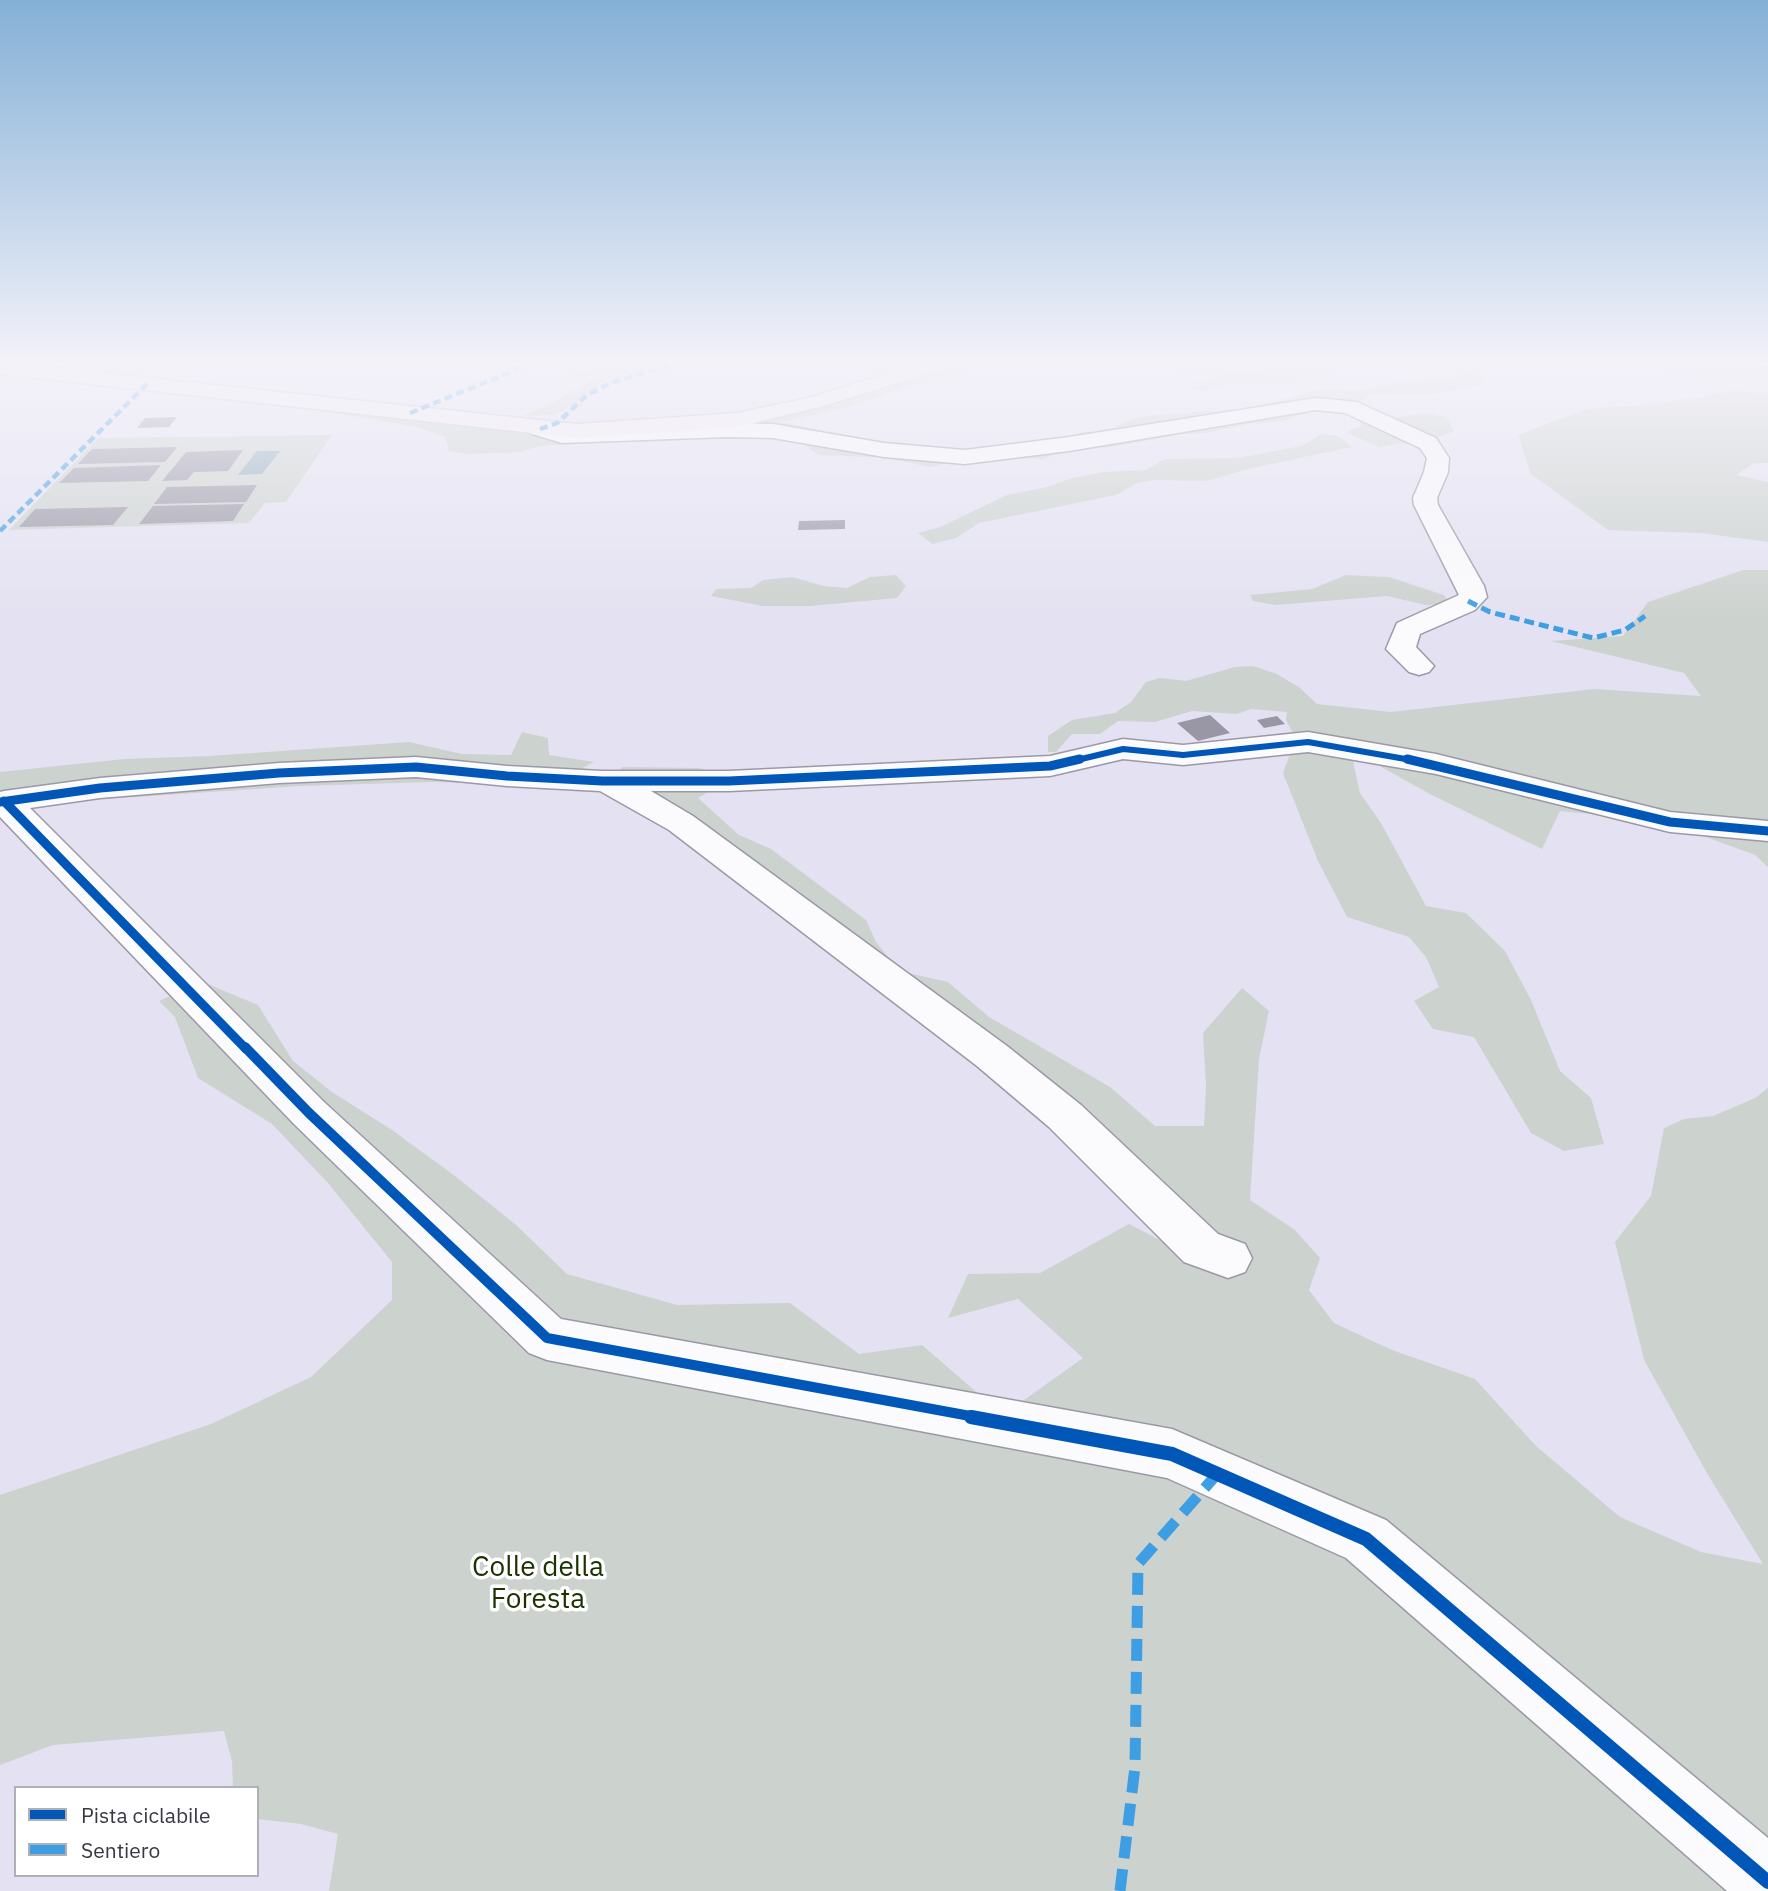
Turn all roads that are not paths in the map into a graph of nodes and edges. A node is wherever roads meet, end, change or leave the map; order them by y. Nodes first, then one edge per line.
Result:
1 (868, 447) edge
2 (1043, 447) edge
3 (1431, 447) edge
4 (1419, 666) dead end
5 (602, 781) junction
6 (2, 802) edge
7 (1768, 831) edge
8 (1228, 1258) dead end
9 (1768, 1882) edge

1 - 2 street
3 - 4 street
5 - 6 street
5 - 7 street
5 - 8 street
6 - 9 street

